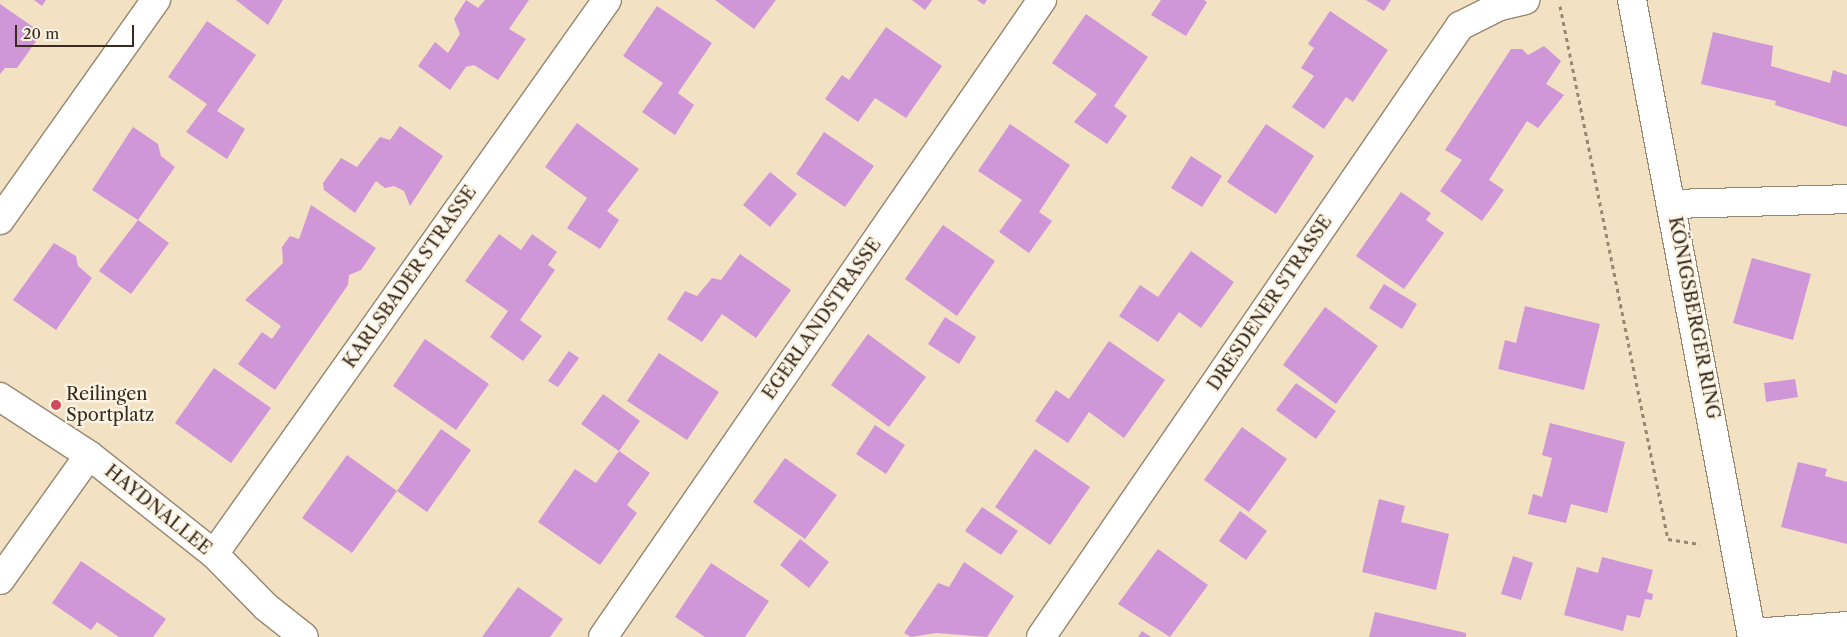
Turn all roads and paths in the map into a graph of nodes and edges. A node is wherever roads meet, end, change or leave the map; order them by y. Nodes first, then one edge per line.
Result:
1 (156, 0) edge
2 (606, 0) edge
3 (1042, 0) edge
4 (1525, 0) edge
5 (1559, 0) edge
6 (1632, 0) edge
7 (1847, 199) edge
8 (1673, 204) junction
9 (0, 220) edge
10 (0, 397) edge
11 (89, 455) junction
12 (1736, 544) junction
13 (214, 554) junction
14 (0, 580) edge
15 (1847, 626) edge
16 (1752, 635) edge
17 (304, 637) edge
18 (603, 637) edge
19 (1041, 637) edge

1 - 9 street
2 - 13 street, KARLSBADER STRASSE
3 - 18 street, EGERLANDSTRASSE
4 - 19 street, DRESDENER STRASSE
5 - 12 path
6 - 8 street, KÖNIGSBERGER RING
7 - 8 street
8 - 12 street, KÖNIGSBERGER RING
10 - 11 street, HAYDNALLEE
11 - 13 street, HAYDNALLEE
11 - 14 street
12 - 16 street, KÖNIGSBERGER RING
13 - 17 street, HAYDNALLEE
15 - 16 street

